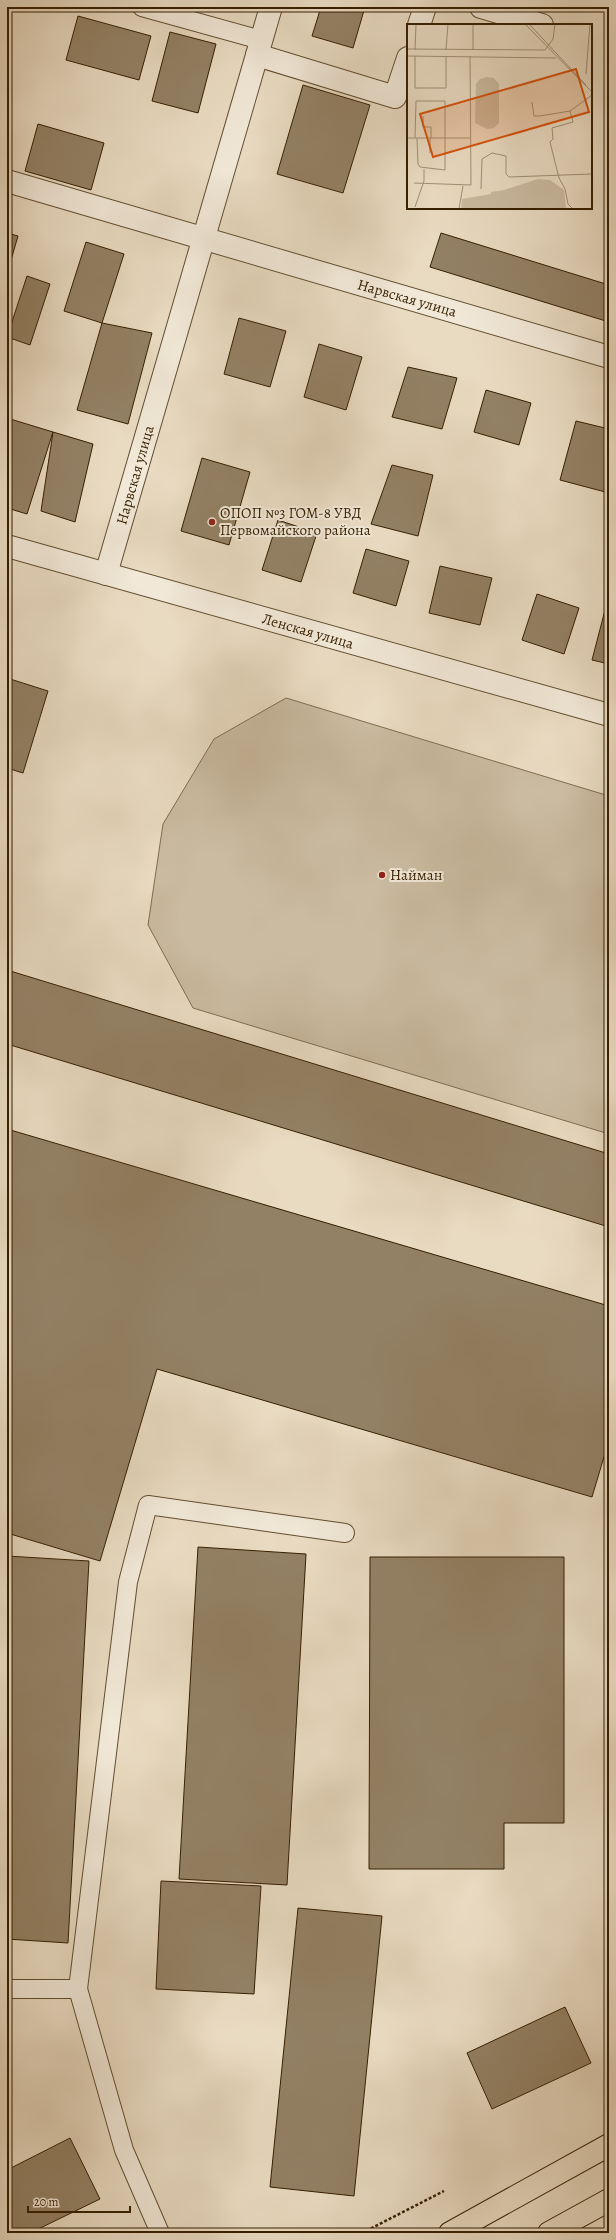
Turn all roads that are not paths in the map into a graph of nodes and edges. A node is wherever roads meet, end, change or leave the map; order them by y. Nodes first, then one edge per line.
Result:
1 (142, 7) edge
2 (271, 7) edge
3 (425, 7) edge
4 (481, 7) edge
5 (419, 24) edge
6 (539, 24) edge
7 (259, 48) junction
8 (407, 61) edge
9 (7, 181) edge
10 (204, 239) junction
11 (609, 357) edge
12 (7, 546) edge
13 (106, 574) junction
14 (609, 715) edge
15 (345, 1533) dead end
16 (7, 1989) edge
17 (78, 1990) junction
18 (609, 2145) edge
19 (609, 2200) edge
20 (160, 2233) edge
21 (450, 2233) edge
22 (550, 2233) edge

1 - 7 lane
2 - 7 street, Нарвская улица
3 - 5 street
4 - 6 street
7 - 8 street
7 - 10 street, Нарвская улица
9 - 10 street, Нарвская улица
10 - 11 street, Нарвская улица
10 - 13 street, Нарвская улица
12 - 13 street, Ленская улица
13 - 14 street, Ленская улица
15 - 17 lane
16 - 17 lane
17 - 20 lane
18 - 21 main road
19 - 22 main road

